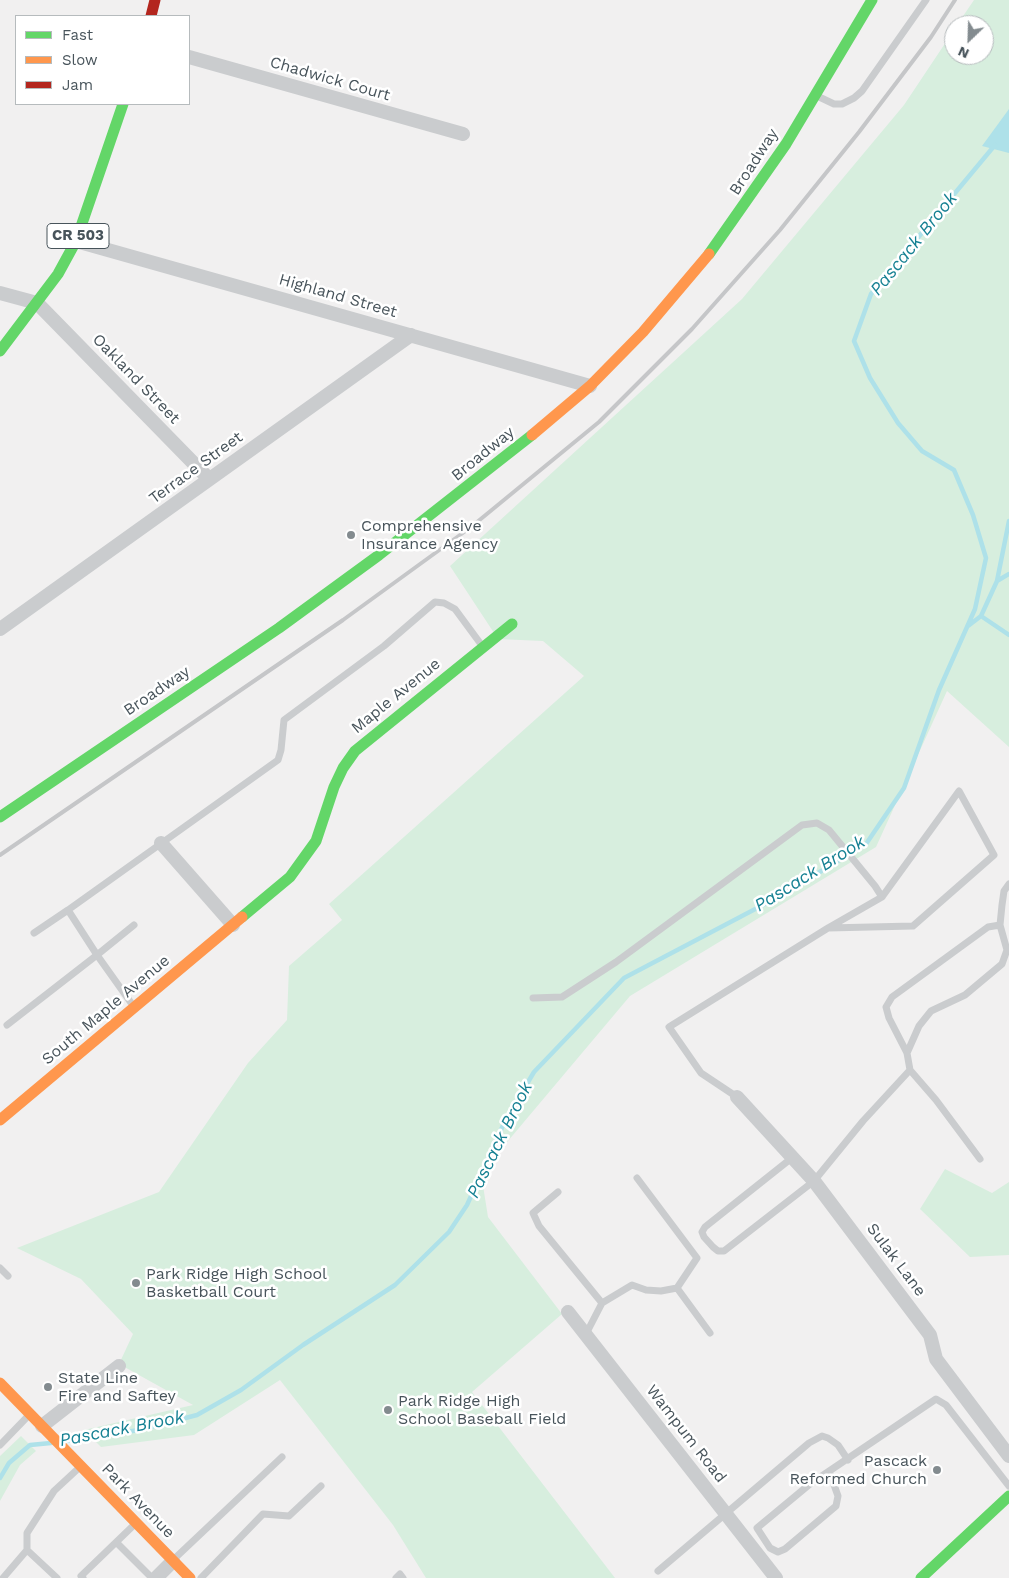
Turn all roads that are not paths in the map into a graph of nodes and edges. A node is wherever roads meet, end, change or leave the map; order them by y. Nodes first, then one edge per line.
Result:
1 (156, 0) edge
2 (872, 0) edge
3 (926, 0) edge
4 (150, 15) edge
5 (190, 57) edge
6 (815, 95) junction
7 (123, 105) edge
8 (463, 134) dead end
9 (76, 240) junction
10 (0, 293) edge
11 (37, 303) junction
12 (411, 335) junction
13 (0, 352) edge
14 (590, 386) junction
15 (209, 480) junction
16 (512, 624) dead end
17 (0, 629) edge
18 (483, 647) junction
19 (0, 817) edge
20 (161, 843) junction
21 (1009, 884) edge
22 (882, 897) junction
23 (68, 910) junction
24 (134, 924) dead end
25 (233, 925) junction
26 (1000, 925) junction
27 (828, 928) junction
28 (34, 933) dead end
29 (97, 955) junction
30 (532, 998) dead end
31 (135, 1008) junction
32 (7, 1025) dead end
33 (907, 1054) junction
34 (910, 1070) junction
35 (737, 1097) joint
36 (0, 1120) edge
37 (793, 1157) junction
38 (980, 1159) dead end
39 (637, 1178) dead end
40 (814, 1180) junction
41 (558, 1192) dead end
42 (0, 1268) edge
43 (8, 1276) dead end
44 (677, 1288) junction
45 (602, 1304) junction
46 (568, 1312) dead end
47 (710, 1333) dead end
48 (586, 1334) junction
49 (119, 1366) dead end
50 (0, 1383) edge
51 (30, 1414) junction
52 (42, 1426) junction
53 (0, 1444) edge
54 (1009, 1456) edge
55 (282, 1457) dead end
56 (848, 1460) junction
57 (81, 1466) junction
58 (829, 1471) junction
59 (321, 1486) dead end
60 (1009, 1486) edge
61 (1009, 1496) edge
62 (726, 1514) junction
63 (136, 1523) junction
64 (757, 1528) junction
65 (746, 1538) junction
66 (117, 1543) junction
67 (26, 1550) junction
68 (173, 1561) junction
69 (658, 1570) dead end
70 (3, 1578) edge
71 (56, 1578) edge
72 (83, 1578) edge
73 (154, 1578) edge
74 (190, 1578) edge
75 (201, 1578) edge
76 (396, 1578) edge
77 (403, 1578) edge
78 (776, 1578) edge
79 (921, 1578) edge

1 - 4 street
2 - 6 street, Broadway
3 - 6 lane
5 - 8 street, Chadwick Court
6 - 14 street, Broadway
7 - 9 street, CR 503
9 - 11 street, CR 503
9 - 12 street, Highland Street
10 - 11 street
11 - 13 street, CR 503
11 - 15 street, Oakland Street
12 - 14 street, Highland Street
12 - 15 street, Terrace Street
14 - 19 street, Broadway
15 - 17 street, Terrace Street
16 - 18 street, Maple Avenue
18 - 20 lane
18 - 25 street, Maple Avenue
20 - 23 lane
20 - 25 street
21 - 26 lane
22 - 27 lane
22 - 27 lane
22 - 30 lane
23 - 28 lane
23 - 29 lane
24 - 29 lane
25 - 31 street, South Maple Avenue
26 - 33 lane
26 - 33 lane
27 - 35 lane
29 - 31 lane
29 - 32 lane
31 - 36 street, South Maple Avenue
33 - 34 lane
34 - 38 lane
34 - 40 lane
35 - 37 street, Sulak Lane
37 - 40 street, Sulak Lane
37 - 40 lane
39 - 44 lane
40 - 54 street, Sulak Lane
41 - 45 lane
42 - 43 lane
44 - 45 lane
44 - 47 lane
45 - 48 lane
46 - 48 street, Wampum Road
48 - 62 street, Wampum Road
49 - 52 street
50 - 51 street, Park Avenue
51 - 52 street, Park Avenue
51 - 53 lane
52 - 57 street, Park Avenue
55 - 68 lane
56 - 58 lane
56 - 60 lane
56 - 62 lane
57 - 63 street, Park Avenue
57 - 67 lane
58 - 64 lane
58 - 64 lane
59 - 75 lane
61 - 79 street
62 - 65 street, Wampum Road
62 - 69 lane
63 - 66 lane
63 - 68 street, Park Avenue
64 - 65 lane
65 - 78 street, Wampum Road
66 - 72 lane
66 - 73 lane
67 - 70 lane
67 - 71 lane
68 - 73 street
68 - 74 street, Park Avenue
76 - 77 lane

